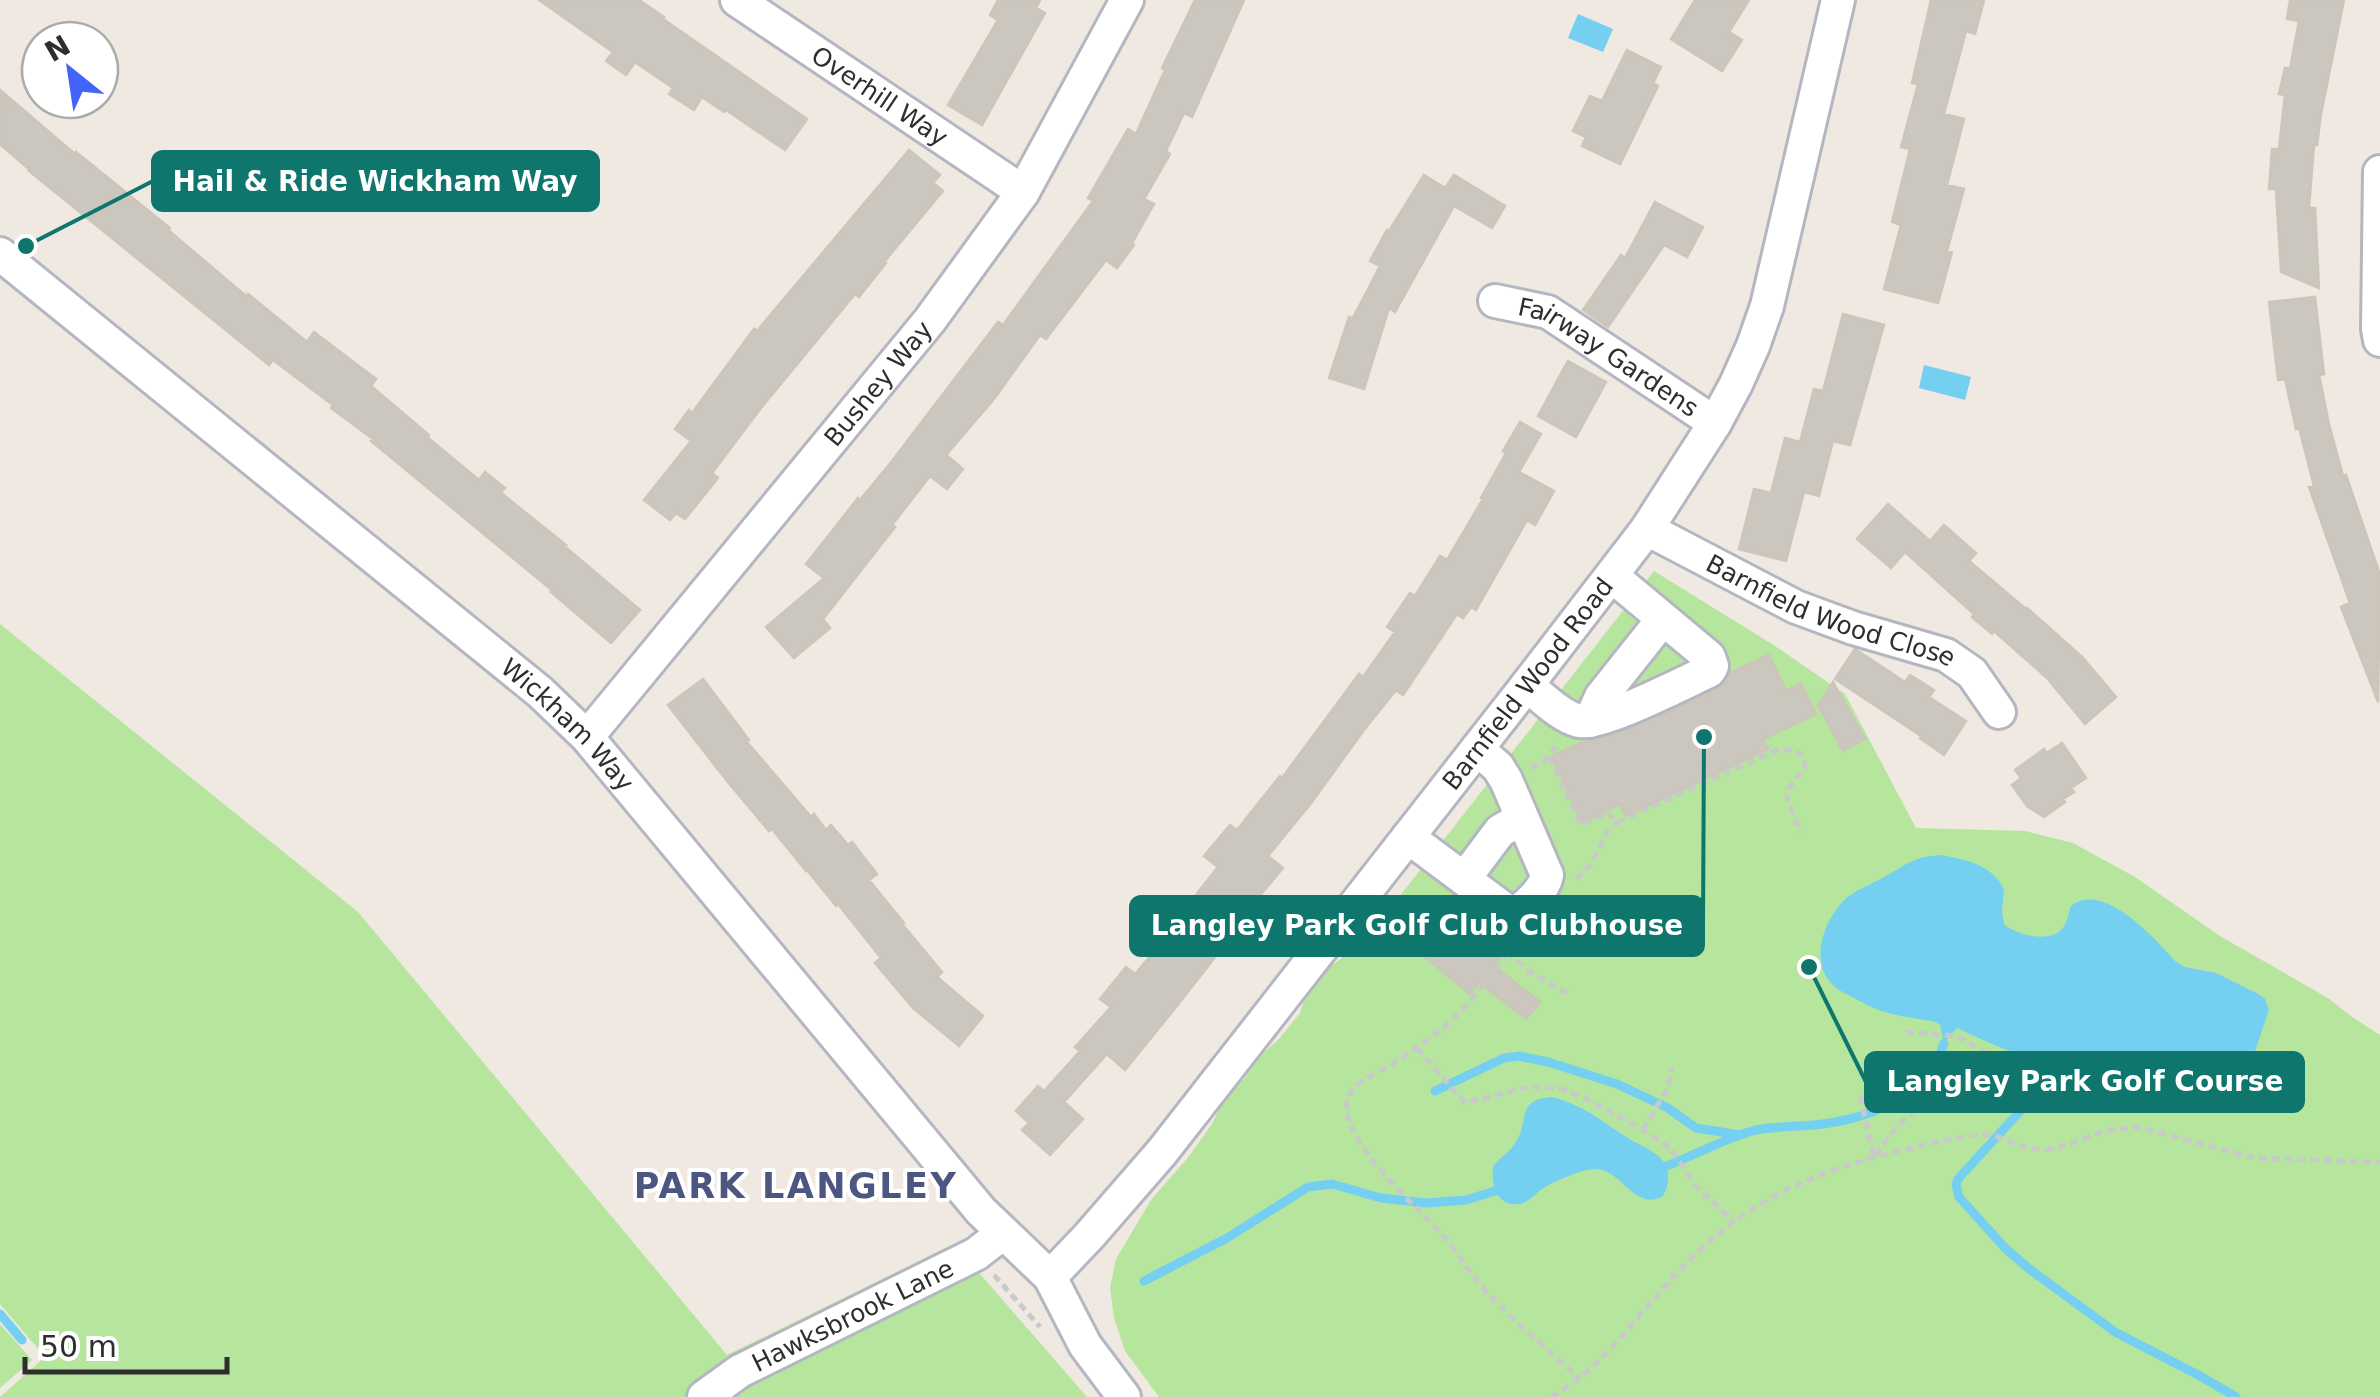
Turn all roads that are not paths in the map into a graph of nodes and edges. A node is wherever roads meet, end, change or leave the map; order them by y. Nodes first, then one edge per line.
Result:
1 (736, 0) edge
2 (1126, 0) edge
3 (1838, 0) edge
4 (2380, 172) edge
5 (1024, 192) junction
6 (0, 254) edge
7 (1495, 301) dead end
8 (2380, 340) edge
9 (1715, 423) junction
10 (1646, 529) junction
11 (1612, 576) junction
12 (1662, 619) junction
13 (1528, 685) junction
14 (1999, 712) dead end
15 (1583, 721) junction
16 (587, 737) junction
17 (1477, 750) junction
18 (1521, 819) junction
19 (1408, 836) junction
20 (1468, 881) junction
21 (1002, 1234) junction
22 (1050, 1277) junction
23 (704, 1397) edge
24 (1124, 1397) edge

1 - 5 street, Overhill Way
2 - 5 street, Bushey Way
3 - 9 street, Barnfield Wood Road
4 - 8 street
5 - 16 street, Bushey Way
6 - 16 street, Wickham Way
7 - 9 street, Fairway Gardens
9 - 10 street, Barnfield Wood Road
10 - 11 street, Barnfield Wood Road
10 - 14 street, Barnfield Wood Close
11 - 12 street
11 - 13 street, Barnfield Wood Road
12 - 15 street
12 - 15 street
13 - 15 street
13 - 17 street, Barnfield Wood Road
16 - 21 street, Wickham Way
17 - 18 street
17 - 19 street, Barnfield Wood Road
18 - 20 street
18 - 20 street
19 - 20 street
19 - 22 street, Barnfield Wood Road
21 - 22 street, Wickham Way
21 - 23 street, Hawksbrook Lane
22 - 24 street

